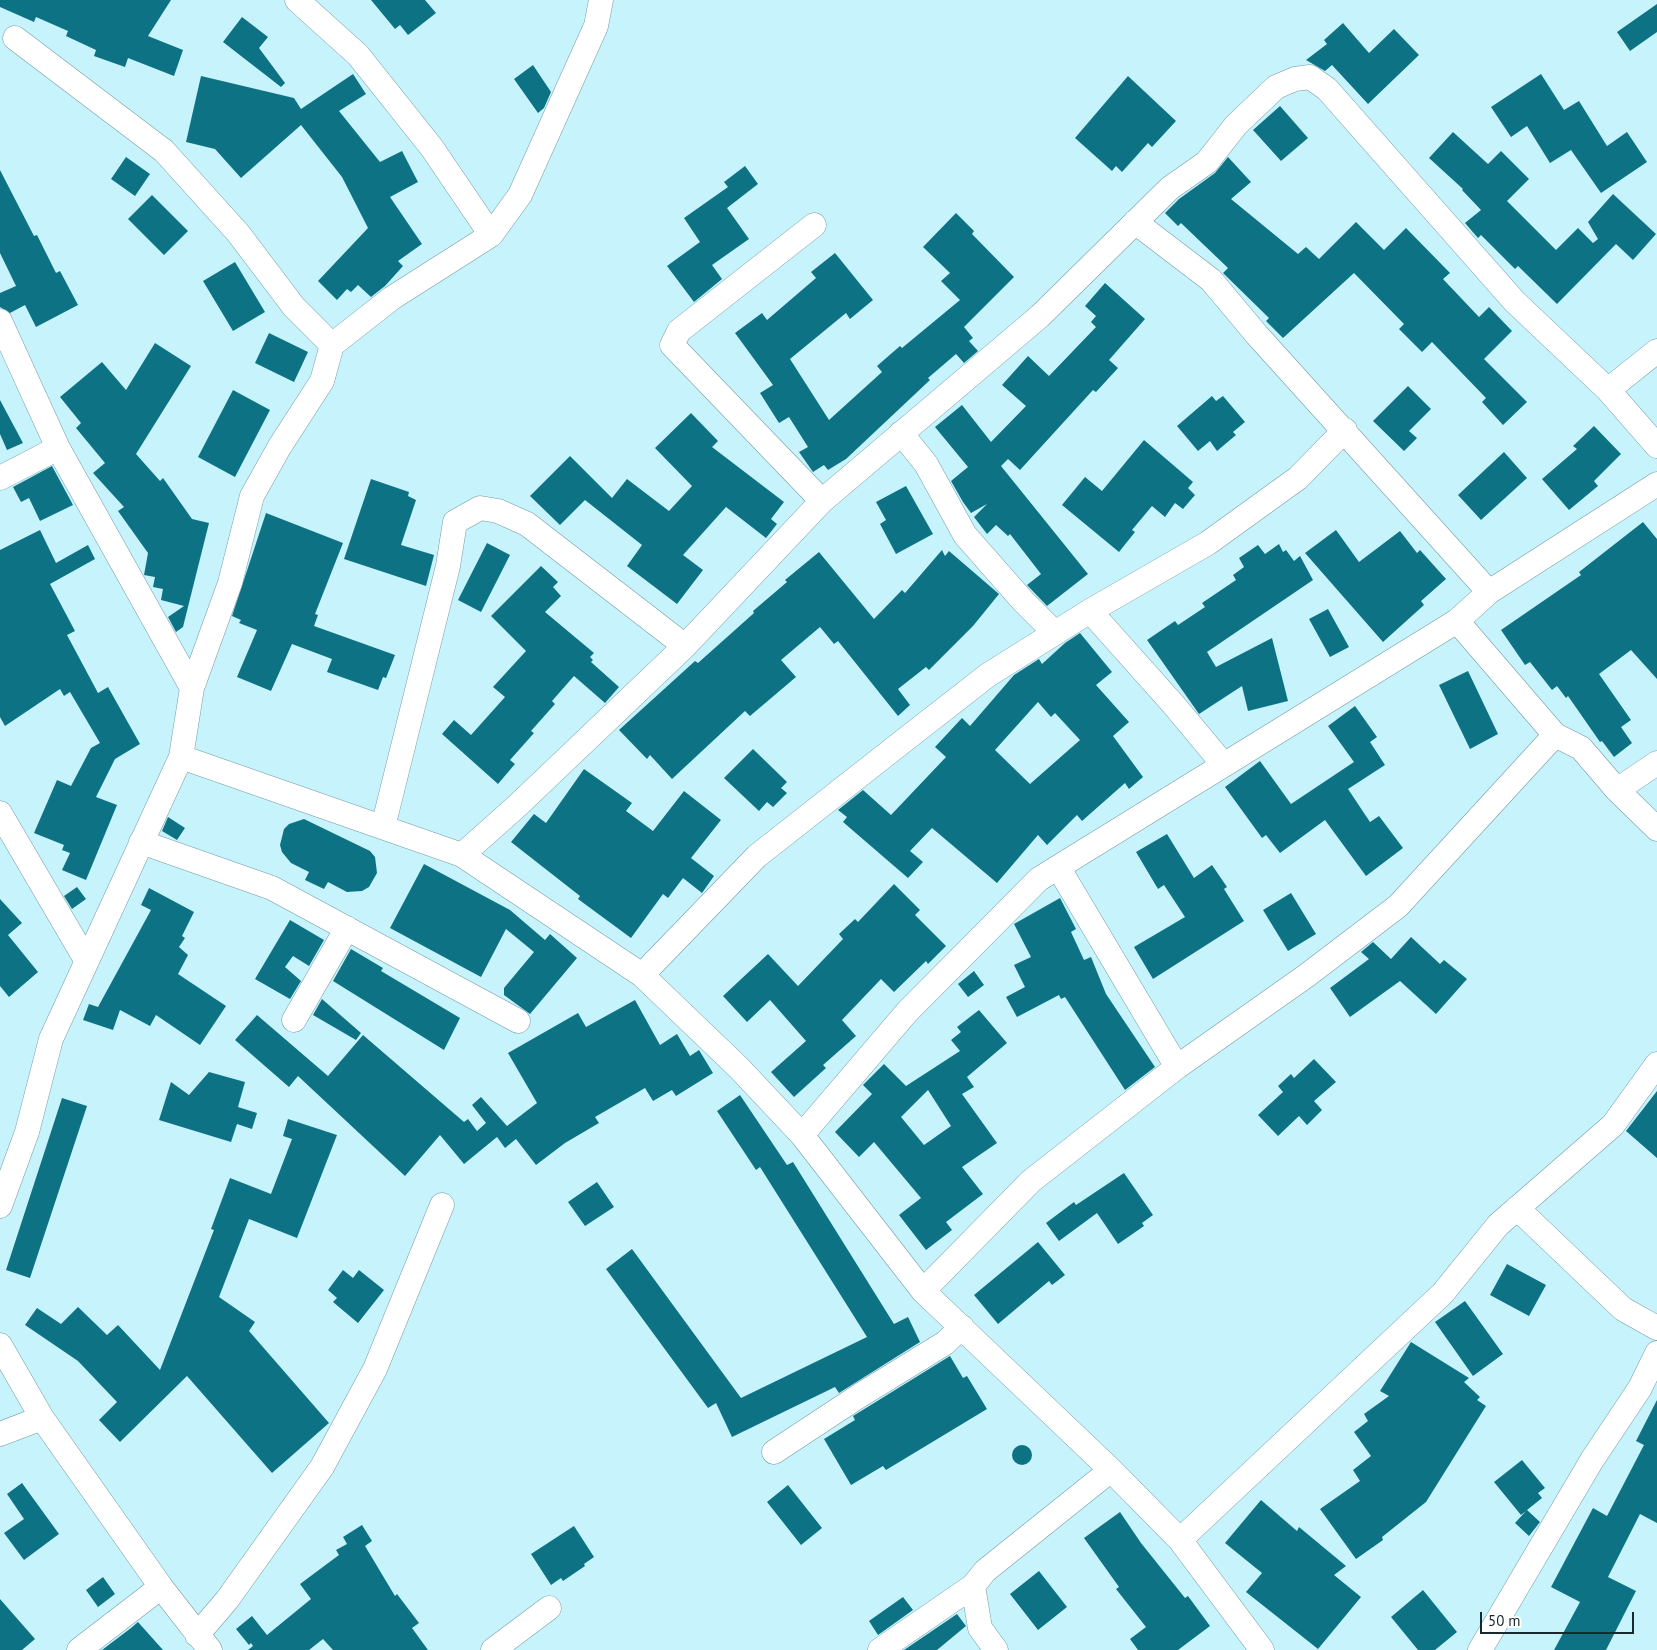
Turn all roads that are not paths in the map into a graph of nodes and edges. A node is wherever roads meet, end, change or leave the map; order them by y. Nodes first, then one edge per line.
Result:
1 (297, 0) edge
2 (601, 0) edge
3 (15, 38) dead end
4 (1135, 222) junction
5 (814, 225) dead end
6 (491, 235) junction
7 (0, 321) edge
8 (332, 345) junction
9 (1657, 351) edge
10 (1608, 390) junction
11 (1345, 430) junction
12 (901, 433) junction
13 (1657, 446) edge
14 (58, 448) junction
15 (0, 478) edge
16 (1657, 484) edge
17 (822, 500) junction
18 (1489, 592) junction
19 (1090, 611) junction
20 (1457, 621) junction
21 (1056, 633) junction
22 (685, 646) junction
23 (192, 688) junction
24 (1555, 735) junction
25 (181, 757) junction
26 (1657, 763) edge
27 (1223, 764) junction
28 (1617, 790) junction
29 (0, 813) edge
30 (383, 827) junction
31 (1657, 829) edge
32 (141, 842) junction
33 (462, 855) junction
34 (1058, 867) junction
35 (347, 928) junction
36 (86, 960) junction
37 (642, 975) junction
38 (294, 1020) dead end
39 (518, 1020) dead end
40 (1657, 1064) edge
41 (1177, 1067) junction
42 (802, 1135) junction
43 (442, 1205) dead end
44 (0, 1206) edge
45 (1518, 1208) junction
46 (923, 1291) junction
47 (962, 1327) junction
48 (1657, 1328) edge
49 (0, 1345) edge
50 (1657, 1353) edge
51 (42, 1418) junction
52 (0, 1434) edge
53 (774, 1452) dead end
54 (1112, 1470) junction
55 (1180, 1540) junction
56 (973, 1586) junction
57 (160, 1588) junction
58 (549, 1608) dead end
59 (203, 1643) edge
60 (79, 1650) edge
61 (493, 1650) edge
62 (880, 1650) edge
63 (996, 1650) edge
64 (1262, 1650) edge
65 (1480, 1650) edge

1 - 6 street
2 - 6 street
3 - 8 street
4 - 10 street
4 - 11 street
4 - 12 street
5 - 17 street
6 - 8 street
7 - 14 street
8 - 23 street
9 - 10 street
10 - 13 street
11 - 18 street
11 - 19 street
12 - 17 street
12 - 21 street
14 - 15 street
14 - 23 street
16 - 18 street
17 - 22 street
18 - 20 street
19 - 21 street
19 - 27 street
20 - 24 street
20 - 27 street
21 - 37 street
22 - 30 street
22 - 33 street
23 - 25 street
24 - 28 street
24 - 41 street
25 - 30 street
25 - 32 street
26 - 28 street
27 - 34 street
28 - 31 street
29 - 36 street
30 - 33 street
32 - 35 street
32 - 36 street
33 - 37 street
34 - 41 street
34 - 42 street
35 - 38 street
35 - 39 street
36 - 44 street
37 - 42 street
40 - 45 street
41 - 46 street
42 - 46 street
43 - 59 street
45 - 48 street
45 - 55 street
46 - 47 street
47 - 53 street
47 - 54 street
49 - 51 street
50 - 65 street
51 - 52 street
51 - 57 street
54 - 55 street
54 - 56 street
55 - 64 street
56 - 62 street
56 - 63 street
57 - 59 street
57 - 60 street
58 - 61 street

